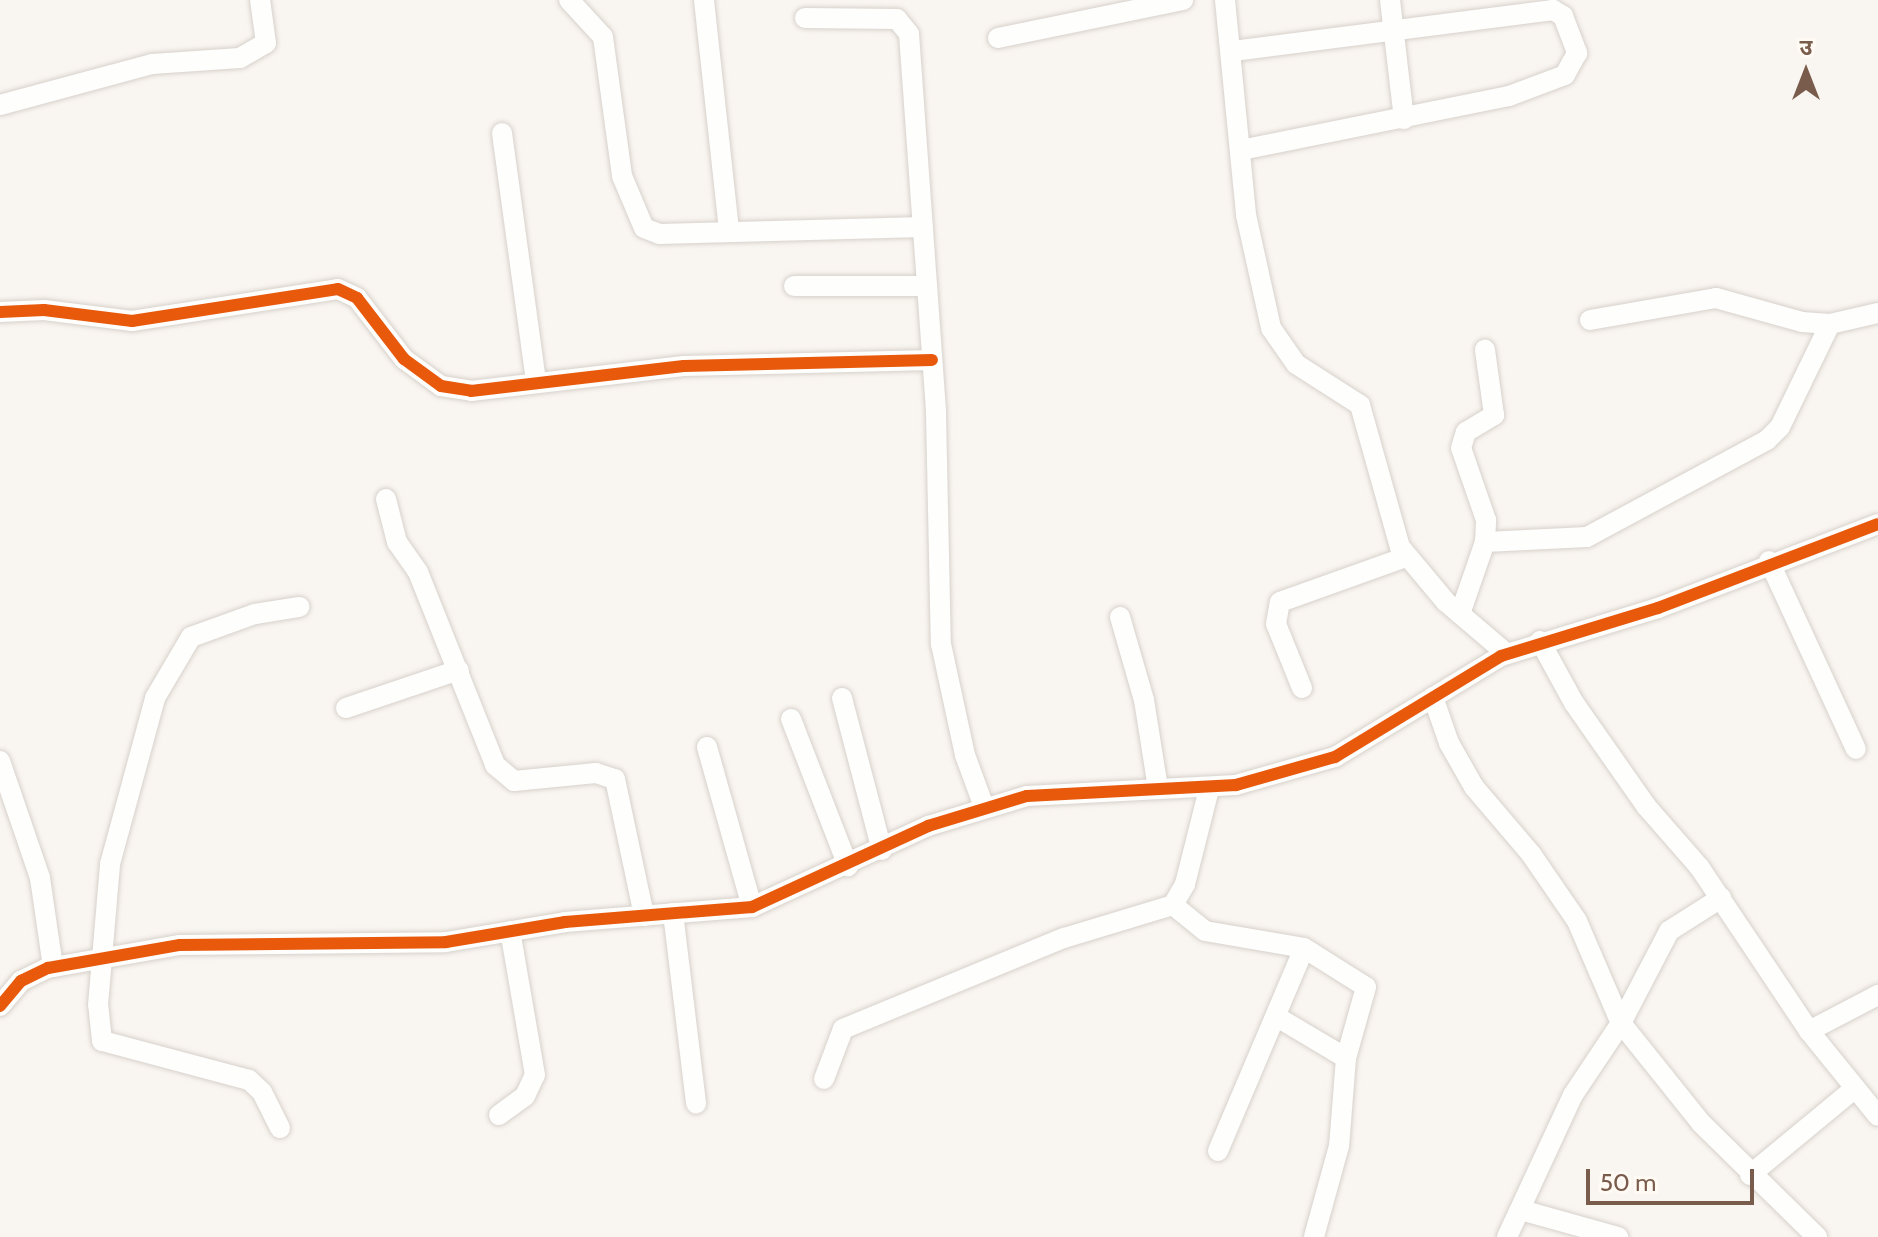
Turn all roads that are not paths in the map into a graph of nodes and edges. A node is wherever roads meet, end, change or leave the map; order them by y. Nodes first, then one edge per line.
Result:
1 (260, 0) edge
2 (569, 0) edge
3 (704, 0) edge
4 (1183, 0) edge
5 (1225, 0) edge
6 (1390, 0) edge
7 (805, 18) dead end
8 (1395, 32) junction
9 (998, 38) dead end
10 (1233, 51) junction
11 (0, 105) edge
12 (1404, 119) junction
13 (502, 133) dead end
14 (1240, 150) junction
15 (923, 227) junction
16 (729, 230) junction
17 (794, 286) dead end
18 (927, 286) junction
19 (0, 312) edge
20 (1878, 313) edge
21 (1590, 320) dead end
22 (1830, 324) junction
23 (1485, 350) dead end
24 (932, 360) junction
25 (536, 381) junction
26 (386, 499) dead end
27 (1878, 524) edge
28 (1485, 542) junction
29 (1406, 557) junction
30 (1769, 561) junction
31 (299, 607) dead end
32 (1460, 614) junction
33 (1120, 617) dead end
34 (1540, 641) junction
35 (1507, 654) junction
36 (459, 670) junction
37 (1302, 688) dead end
38 (1433, 697) junction
39 (842, 698) dead end
40 (346, 708) dead end
41 (791, 719) dead end
42 (707, 747) dead end
43 (1856, 749) dead end
44 (0, 761) edge
45 (1158, 788) junction
46 (1209, 789) junction
47 (984, 807) junction
48 (882, 850) junction
49 (848, 866) junction
50 (1721, 898) junction
51 (1173, 905) junction
52 (752, 907) junction
53 (673, 913) junction
54 (644, 916) junction
55 (510, 931) junction
56 (1304, 948) junction
57 (100, 959) junction
58 (53, 967) junction
59 (1878, 995) edge
60 (0, 1006) edge
61 (1277, 1017) junction
62 (1621, 1023) junction
63 (1809, 1031) junction
64 (1346, 1058) junction
65 (824, 1079) dead end
66 (1854, 1089) junction
67 (696, 1104) dead end
68 (499, 1115) dead end
69 (1878, 1116) edge
70 (280, 1128) dead end
71 (1218, 1151) dead end
72 (1750, 1175) junction
73 (1521, 1210) junction
74 (1314, 1237) edge
75 (1507, 1237) edge
76 (1618, 1237) edge
77 (1817, 1237) edge

1 - 11 street
2 - 16 street
3 - 16 street
4 - 9 street
5 - 10 street
6 - 8 street
7 - 15 street
8 - 10 street
8 - 12 street
8 - 12 street
10 - 14 street
12 - 14 street
13 - 25 street
14 - 29 street
15 - 16 street
15 - 18 street
17 - 18 street
18 - 24 street
19 - 25 street
20 - 22 street
21 - 22 street
22 - 28 street
23 - 28 street
24 - 25 street
24 - 47 street
26 - 36 street
27 - 30 street
28 - 32 street
29 - 32 street
29 - 37 street
30 - 34 street
30 - 43 street
31 - 57 street
32 - 35 street
33 - 45 street
34 - 35 street
34 - 50 street
35 - 38 street
36 - 40 street
36 - 54 street
38 - 46 street
38 - 62 street
39 - 48 street
41 - 49 street
42 - 52 street
44 - 58 street
45 - 46 street
45 - 47 street
46 - 51 street
47 - 48 street
48 - 49 street
49 - 52 street
50 - 62 street
50 - 63 street
51 - 56 street
51 - 65 street
52 - 53 street
53 - 54 street
53 - 67 street
54 - 55 street
55 - 57 street
55 - 68 street
56 - 61 street
56 - 64 street
57 - 58 street
57 - 70 street
58 - 60 street
59 - 63 street
61 - 64 street
61 - 71 street
62 - 72 street
62 - 73 street
63 - 66 street
64 - 74 street
66 - 69 street
66 - 72 street
72 - 77 street
73 - 75 street
73 - 76 street

